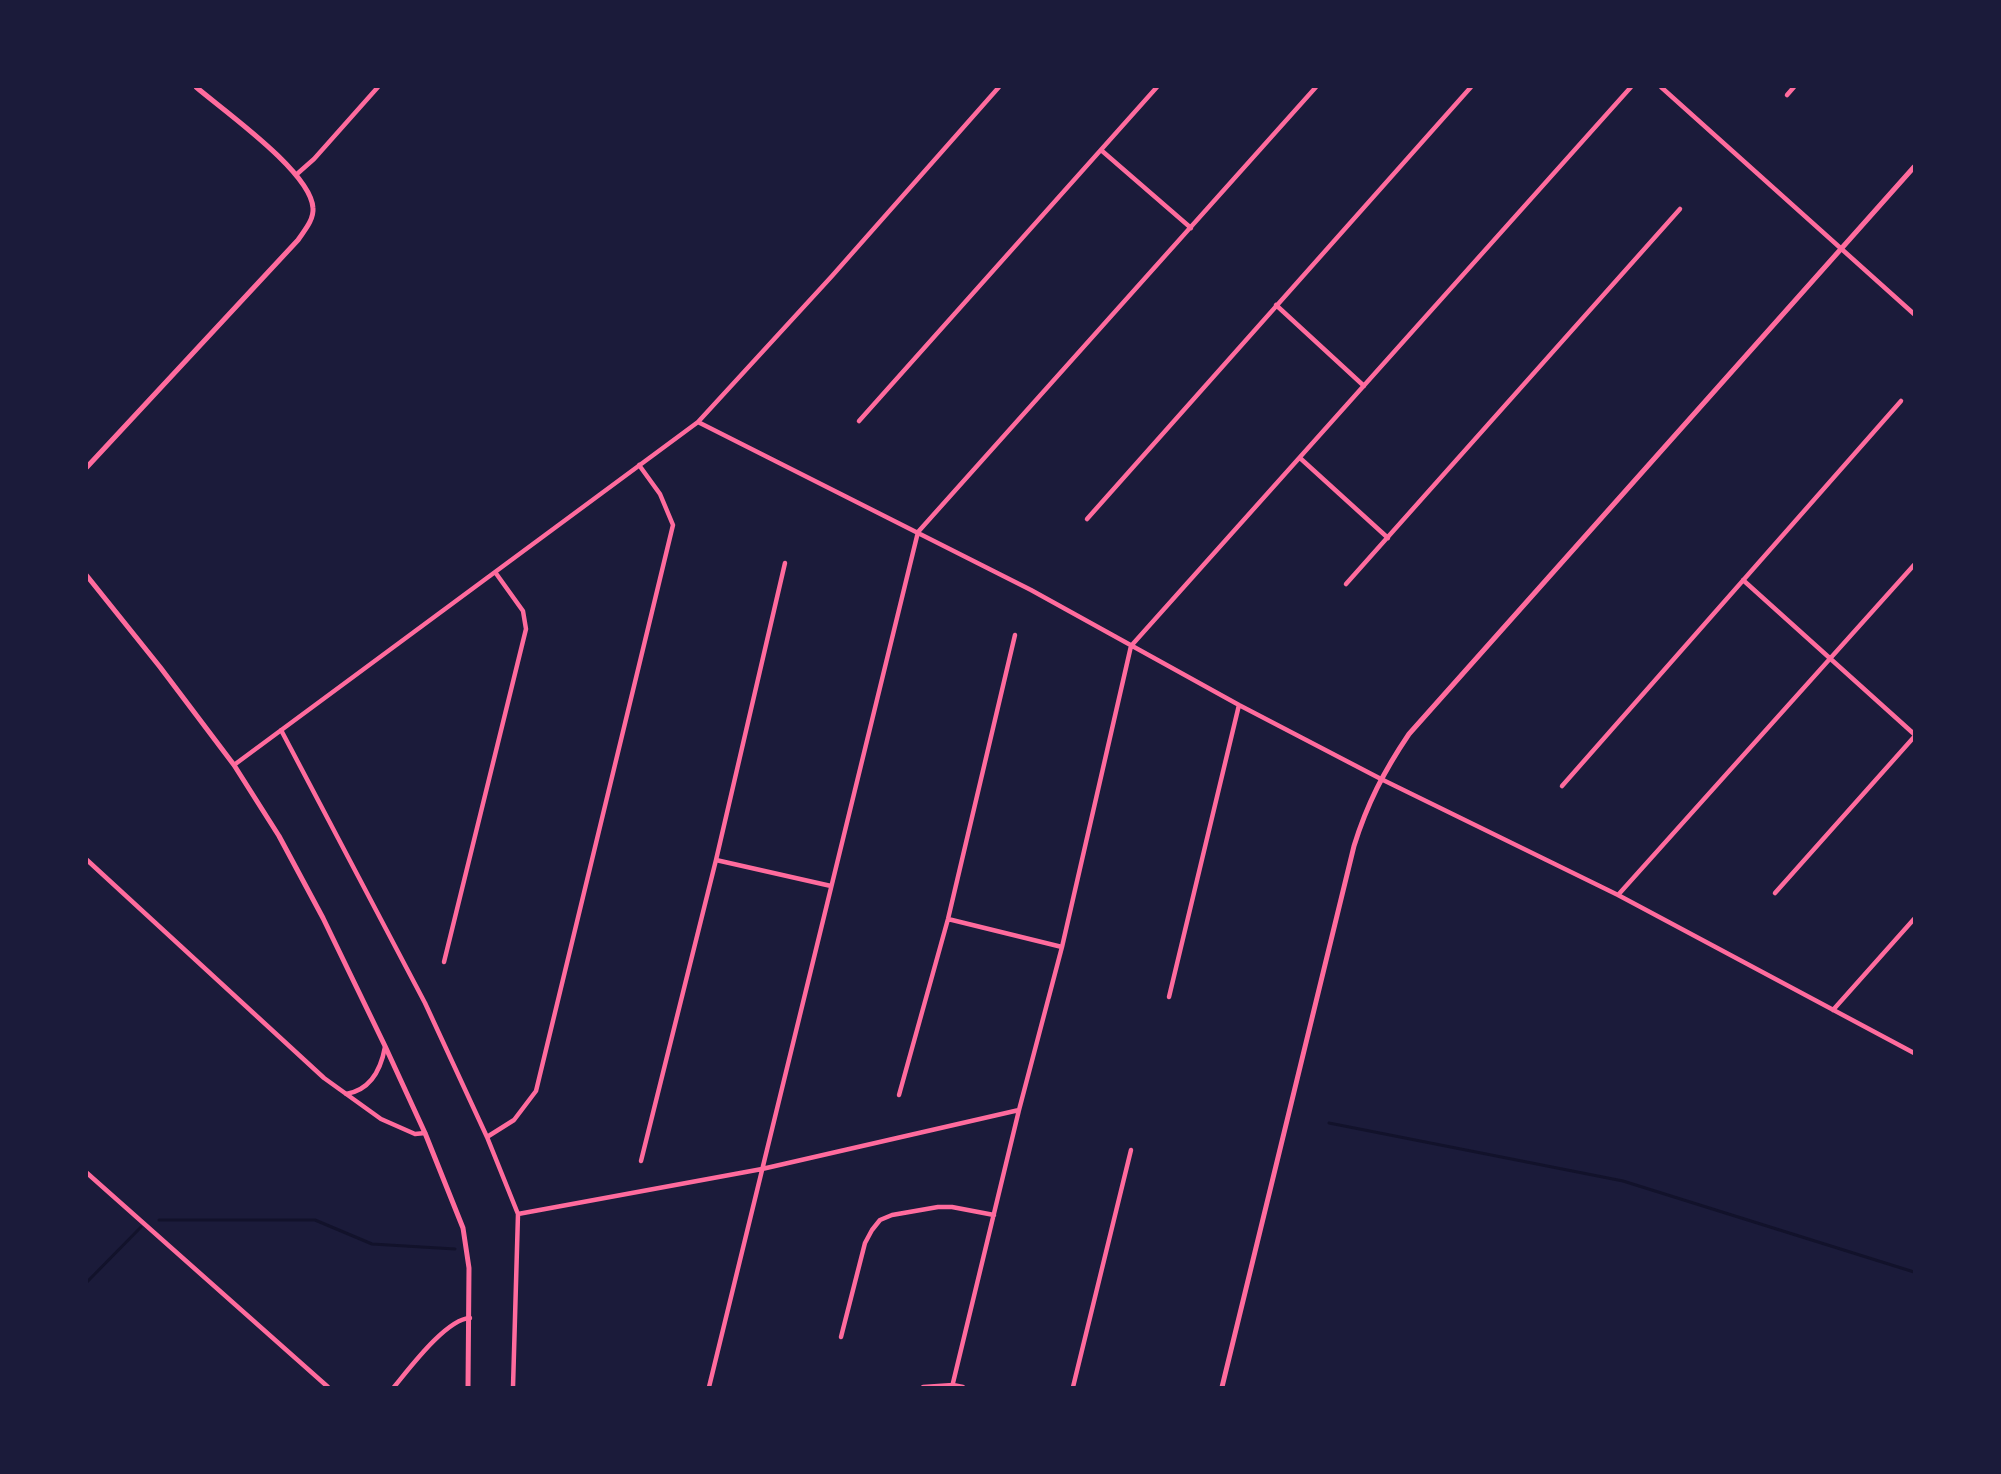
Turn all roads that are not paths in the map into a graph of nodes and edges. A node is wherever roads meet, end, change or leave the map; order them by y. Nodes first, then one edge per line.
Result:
1 (196, 87) edge
2 (378, 87) edge
3 (999, 87) edge
4 (1156, 87) edge
5 (1316, 87) edge
6 (1470, 87) edge
7 (1631, 87) edge
8 (1661, 87) edge
9 (1794, 87) edge
10 (1787, 95) dead end
11 (1101, 150) junction
12 (1914, 168) edge
13 (297, 174) junction
14 (1680, 209) dead end
15 (1191, 228) junction
16 (1842, 249) junction
17 (1276, 305) junction
18 (1914, 314) edge
19 (1364, 386) junction
20 (1900, 401) dead end
21 (859, 421) dead end
22 (698, 422) junction
23 (1300, 458) junction
24 (639, 465) junction
25 (87, 467) edge
26 (1088, 519) dead end
27 (918, 532) junction
28 (1388, 538) junction
29 (785, 563) dead end
30 (1914, 565) edge
31 (495, 572) junction
32 (87, 576) edge
33 (1743, 580) junction
34 (1346, 584) dead end
35 (1015, 635) dead end
36 (1131, 646) junction
37 (1830, 660) junction
38 (1239, 705) junction
39 (281, 730) junction
40 (1914, 736) edge
41 (234, 765) junction
42 (1381, 779) junction
43 (1562, 786) dead end
44 (87, 860) edge
45 (716, 860) junction
46 (831, 886) junction
47 (1775, 893) dead end
48 (1618, 895) junction
49 (948, 919) junction
50 (1914, 919) edge
51 (1062, 947) junction
52 (444, 962) dead end
53 (1169, 997) dead end
54 (1833, 1010) junction
55 (385, 1046) junction
56 (1914, 1053) edge
57 (346, 1094) junction
58 (899, 1095) dead end
59 (1019, 1110) junction
60 (425, 1133) junction
61 (487, 1137) junction
62 (1131, 1150) dead end
63 (641, 1161) dead end
64 (762, 1169) junction
65 (87, 1173) edge
66 (518, 1214) junction
67 (994, 1215) junction
68 (470, 1318) junction
69 (841, 1337) dead end
70 (952, 1386) edge
71 (328, 1387) edge
72 (394, 1387) edge
73 (468, 1387) edge
74 (513, 1387) edge
75 (709, 1387) edge
76 (923, 1387) edge
77 (963, 1387) edge
78 (1073, 1387) edge
79 (1222, 1387) edge

1 - 13 street
2 - 13 street
3 - 22 street
4 - 11 street
5 - 15 street
6 - 17 street
7 - 19 street
8 - 16 street
9 - 10 street
11 - 15 street
11 - 21 street
12 - 16 street
13 - 25 street
14 - 28 street
15 - 27 street
16 - 18 street
16 - 42 street
17 - 19 street
17 - 26 street
19 - 23 street
20 - 33 street
22 - 24 street
22 - 27 street
23 - 28 street
23 - 36 street
24 - 31 street
24 - 61 street
27 - 36 street
27 - 46 street
28 - 34 street
29 - 45 street
30 - 37 street
31 - 39 street
31 - 52 street
32 - 41 street
33 - 37 street
33 - 43 street
35 - 49 street
36 - 38 street
36 - 51 street
37 - 40 street
37 - 48 street
38 - 42 street
38 - 53 street
39 - 41 street
39 - 61 street
40 - 47 street
41 - 55 street
42 - 48 street
42 - 79 street
44 - 57 street
45 - 46 street
45 - 63 street
46 - 64 street
48 - 54 street
49 - 51 street
49 - 58 street
50 - 54 street
51 - 59 street
54 - 56 street
55 - 57 street
55 - 60 street
57 - 60 street
59 - 64 street
59 - 67 street
60 - 68 street
61 - 66 street
62 - 78 street
64 - 66 street
64 - 75 street
65 - 71 street
66 - 74 street
67 - 69 street
67 - 70 street
68 - 72 street
68 - 73 street
70 - 76 street
70 - 77 street

